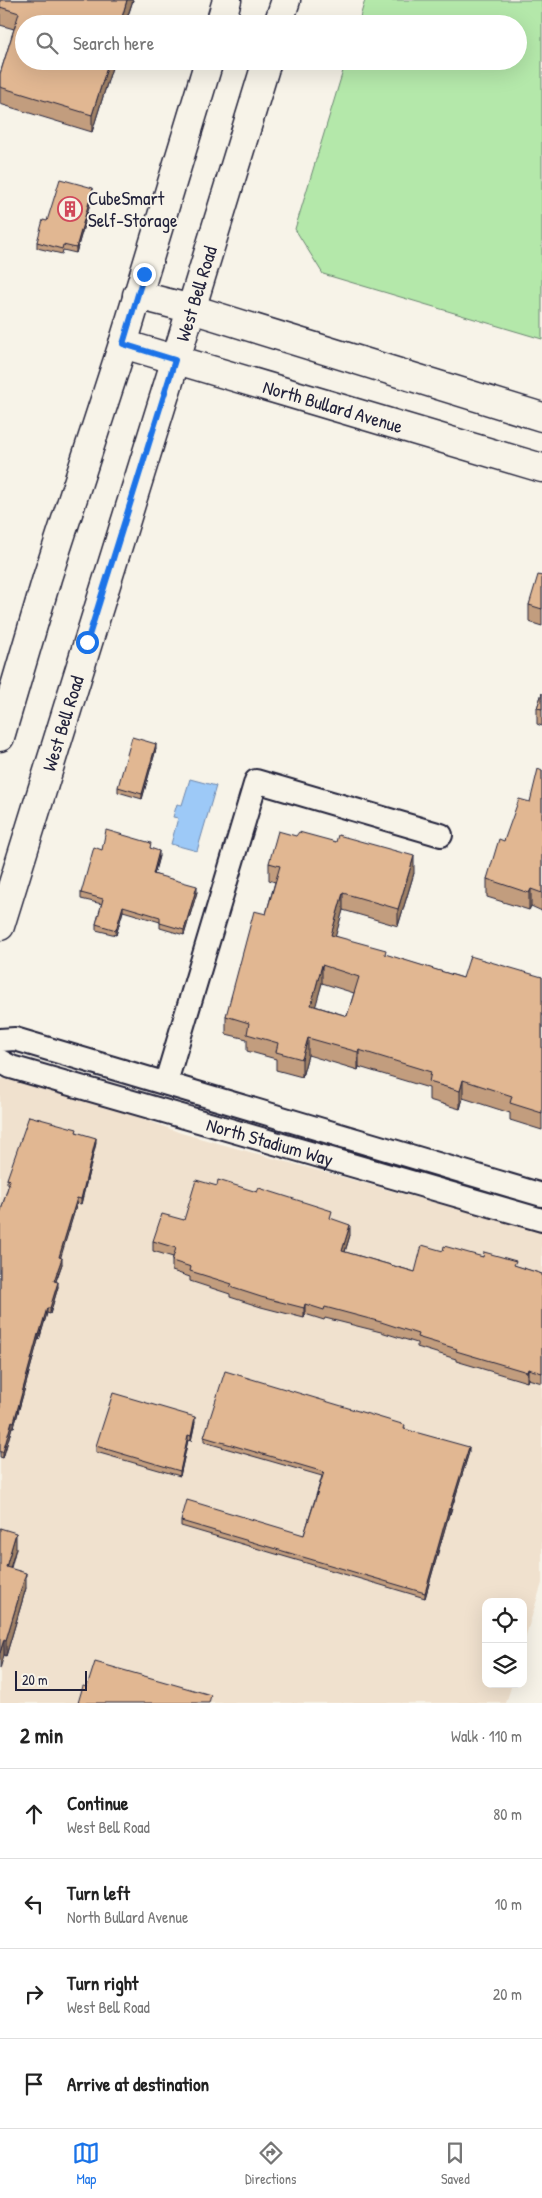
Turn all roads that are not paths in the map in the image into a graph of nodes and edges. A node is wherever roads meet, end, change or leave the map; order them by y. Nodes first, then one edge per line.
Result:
1 (227, 0) edge
2 (286, 0) edge
3 (223, 15) edge
4 (281, 15) edge
5 (206, 70) edge
6 (264, 70) edge
7 (137, 295) junction
8 (192, 309) junction
9 (123, 344) junction
10 (175, 360) junction
11 (542, 417) edge
12 (542, 468) edge
13 (0, 737) edge
14 (442, 835) dead end
15 (0, 926) edge
16 (0, 1040) edge
17 (0, 1061) edge
18 (166, 1082) junction
19 (542, 1195) edge
20 (542, 1220) edge

1 - 3 main road
2 - 4 main road
5 - 7 main road
6 - 8 main road, West Bell Road
7 - 8 main road
7 - 9 main road
8 - 10 main road, West Bell Road
8 - 11 main road
9 - 10 main road, North Bullard Avenue
9 - 13 main road
10 - 12 main road, North Bullard Avenue
10 - 15 main road, West Bell Road
14 - 18 street
16 - 18 street, North Stadium Way
17 - 20 street, North Stadium Way
18 - 19 street, North Stadium Way

